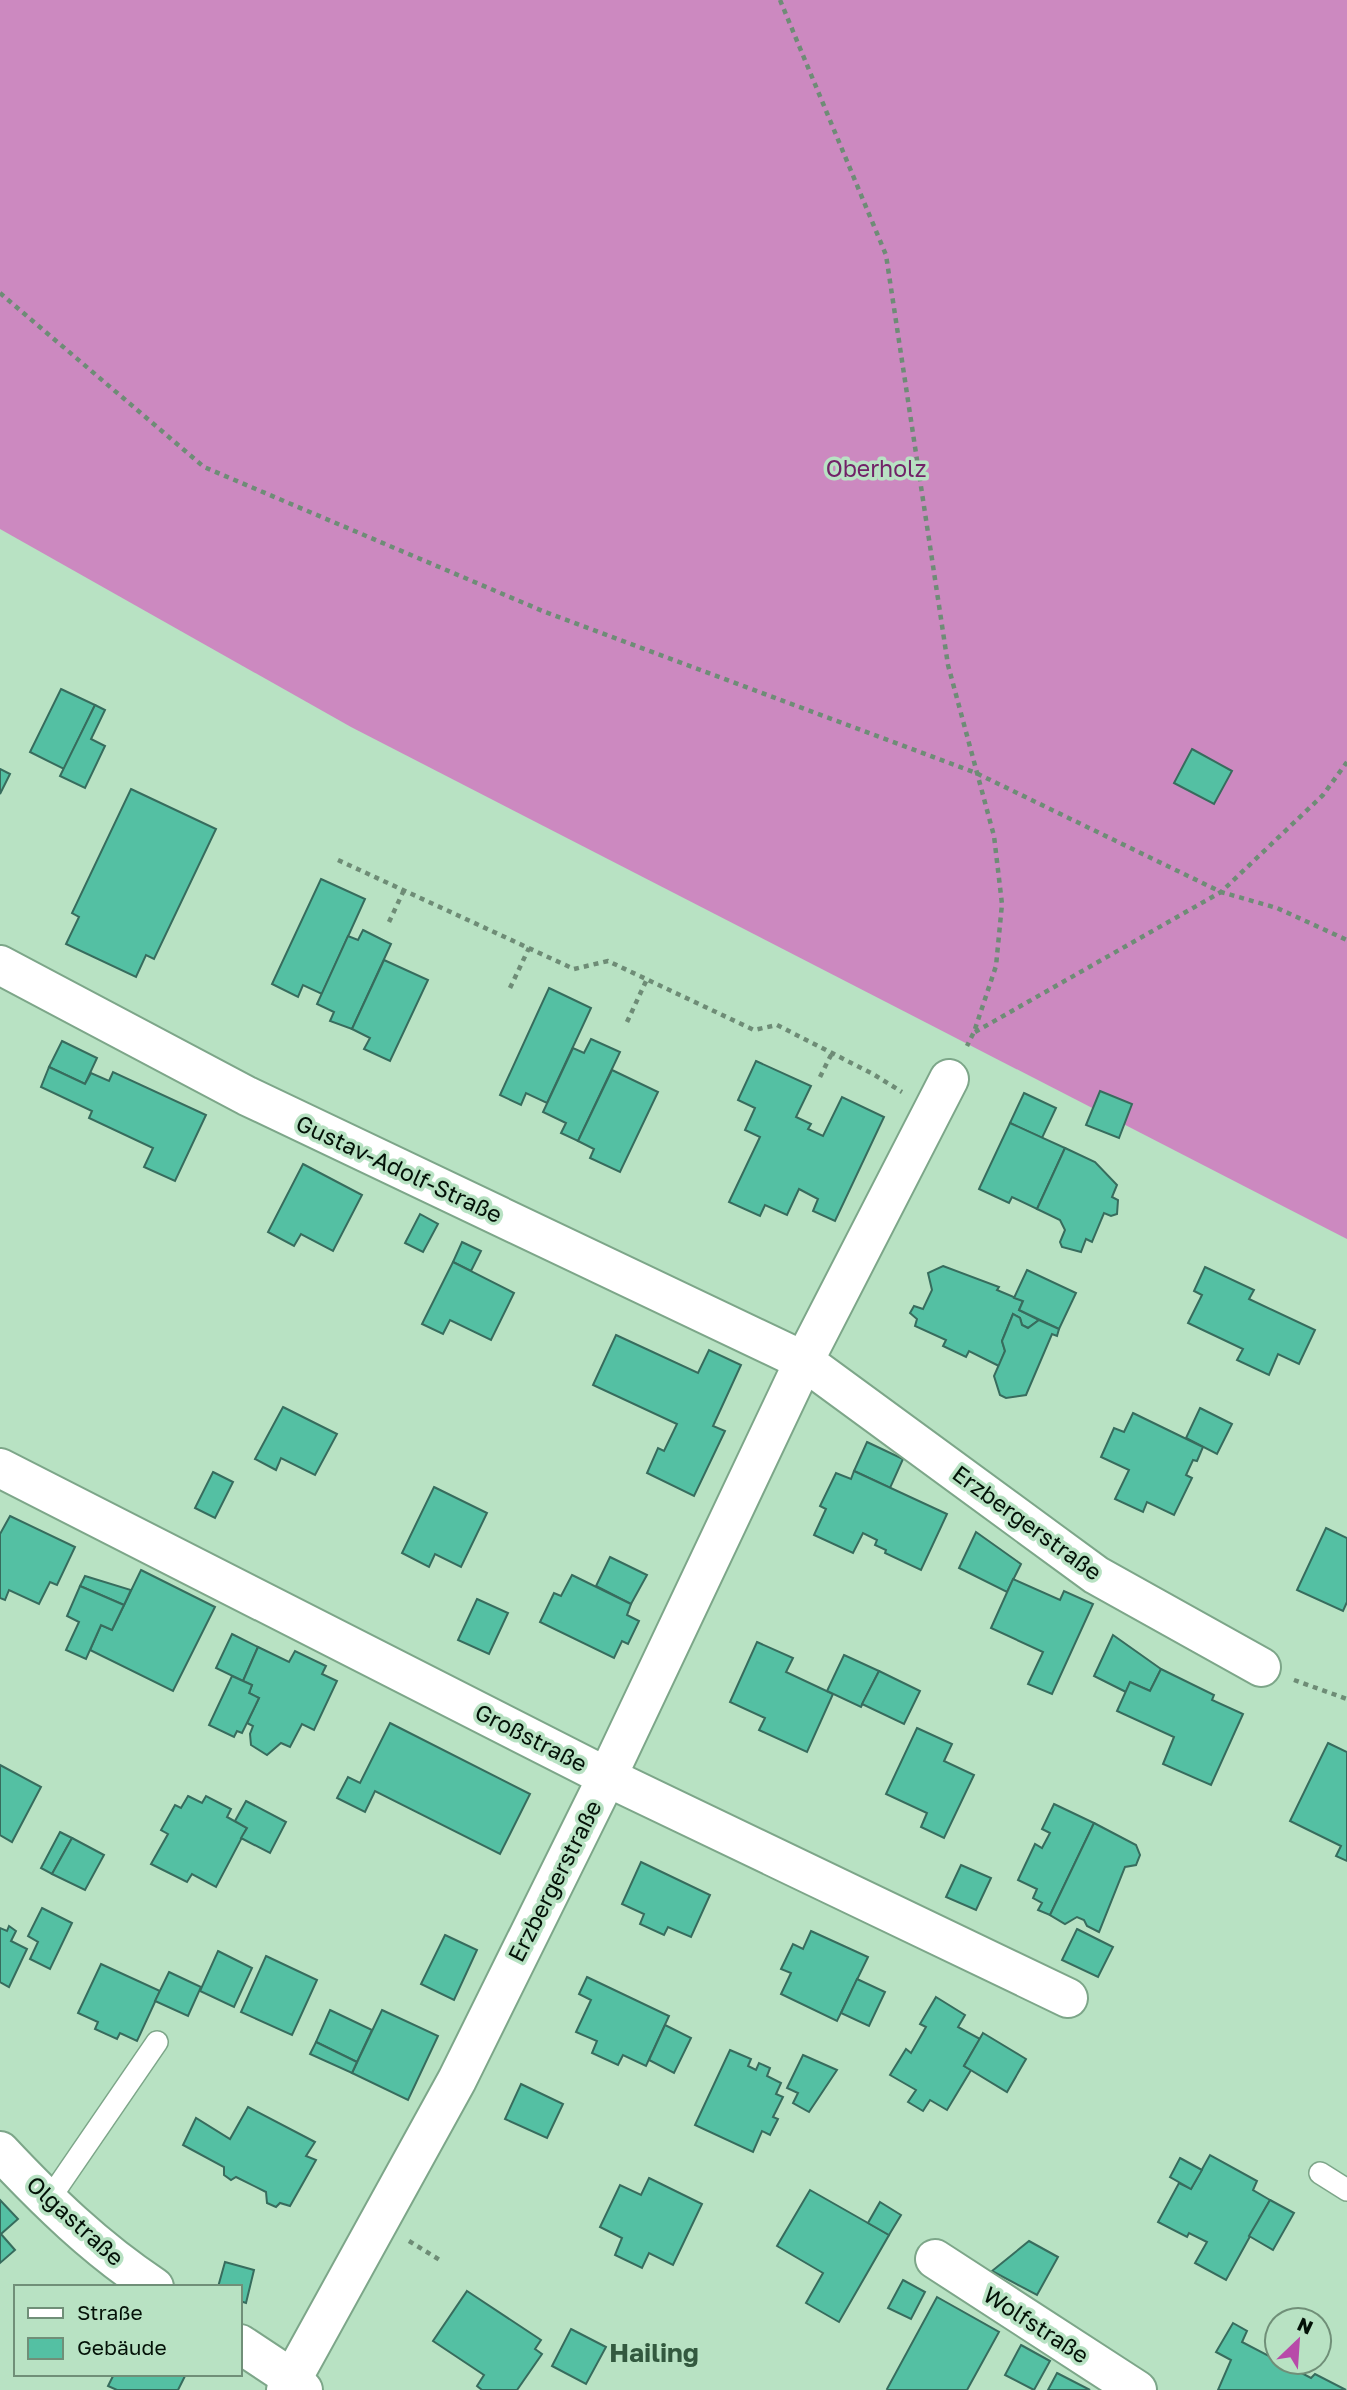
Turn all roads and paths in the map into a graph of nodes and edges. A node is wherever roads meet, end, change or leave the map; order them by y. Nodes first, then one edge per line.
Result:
1 (779, 0) edge
2 (0, 293) edge
3 (1347, 762) edge
4 (976, 773) junction
5 (338, 860) dead end
6 (404, 890) junction
7 (1221, 892) junction
8 (389, 922) dead end
9 (1347, 940) edge
10 (529, 948) junction
11 (0, 965) edge
12 (647, 979) junction
13 (510, 988) dead end
14 (627, 1023) dead end
15 (974, 1032) junction
16 (832, 1053) junction
17 (820, 1077) dead end
18 (940, 1095) junction
19 (804, 1361) junction
20 (0, 1468) edge
21 (1261, 1667) joint
22 (1347, 1699) edge
23 (607, 1777) junction
24 (1068, 1998) dead end
25 (157, 2042) dead end
26 (0, 2151) edge
27 (1320, 2173) dead end
28 (1347, 2190) edge
29 (48, 2202) junction
30 (935, 2259) dead end
31 (151, 2285) edge
32 (242, 2346) edge
33 (294, 2386) edge
34 (1137, 2390) edge

1 - 4 path
2 - 4 path
3 - 7 path
4 - 7 path
4 - 15 path
5 - 6 path
6 - 8 path
6 - 10 path
7 - 9 path
7 - 15 path
10 - 12 path
10 - 13 path
11 - 19 street, Gustav-Adolf-Straße
12 - 14 path
12 - 16 path
15 - 18 path
16 - 17 path
16 - 18 path
18 - 19 street, Erzbergerstraße
19 - 21 street, Erzbergerstraße
19 - 23 street, Erzbergerstraße
20 - 23 street, Großstraße
21 - 22 path
23 - 24 street, Großstraße
23 - 33 street, Erzbergerstraße
25 - 29 lane
26 - 29 street, Olgastraße
27 - 28 lane
29 - 31 street, Olgastraße
30 - 34 street, Wolfstraße
32 - 33 street

